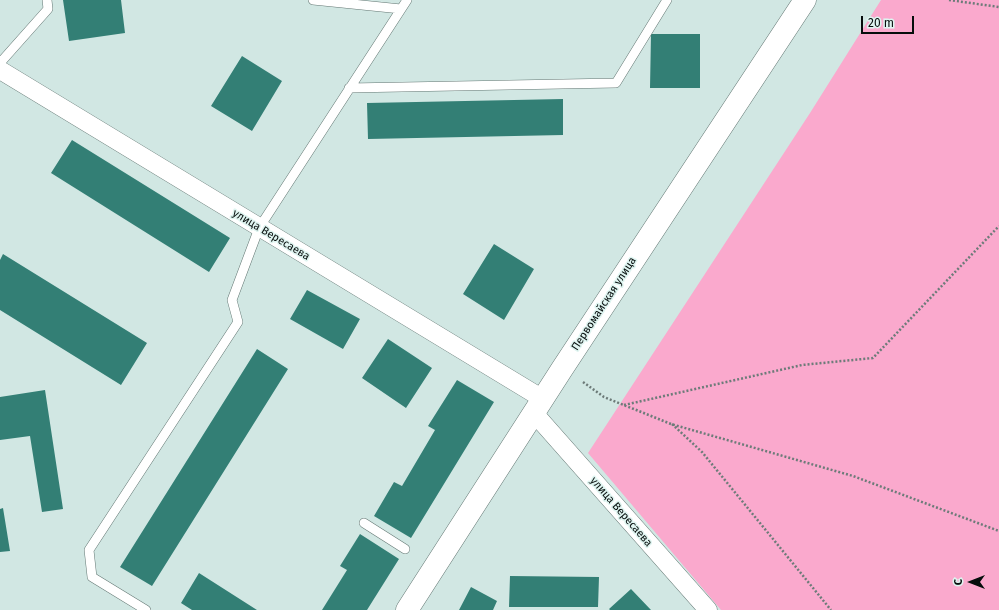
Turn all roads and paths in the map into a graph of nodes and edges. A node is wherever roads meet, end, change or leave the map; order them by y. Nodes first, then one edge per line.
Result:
1 (47, 0) edge
2 (313, 0) edge
3 (407, 0) edge
4 (667, 0) edge
5 (805, 0) edge
6 (950, 0) edge
7 (999, 8) edge
8 (401, 9) junction
9 (0, 63) edge
10 (0, 70) edge
11 (349, 88) junction
12 (999, 226) edge
13 (259, 228) junction
14 (583, 382) dead end
15 (624, 405) junction
16 (538, 406) junction
17 (672, 424) junction
18 (364, 523) dead end
19 (999, 530) edge
20 (405, 549) dead end
21 (830, 609) edge
22 (146, 610) edge
23 (408, 610) edge
24 (708, 610) edge
25 (826, 610) edge

1 - 9 lane
2 - 8 lane
3 - 8 lane
4 - 11 lane
5 - 16 main road, Первомайская улица
6 - 7 path
8 - 11 lane
10 - 13 street, улица Вересаева
11 - 13 lane
12 - 15 path
13 - 16 street, улица Вересаева
13 - 22 lane
14 - 15 path
15 - 17 path
16 - 23 main road, Первомайская улица
16 - 24 street, улица Вересаева
17 - 19 path
17 - 21 path
18 - 20 lane
21 - 25 path

